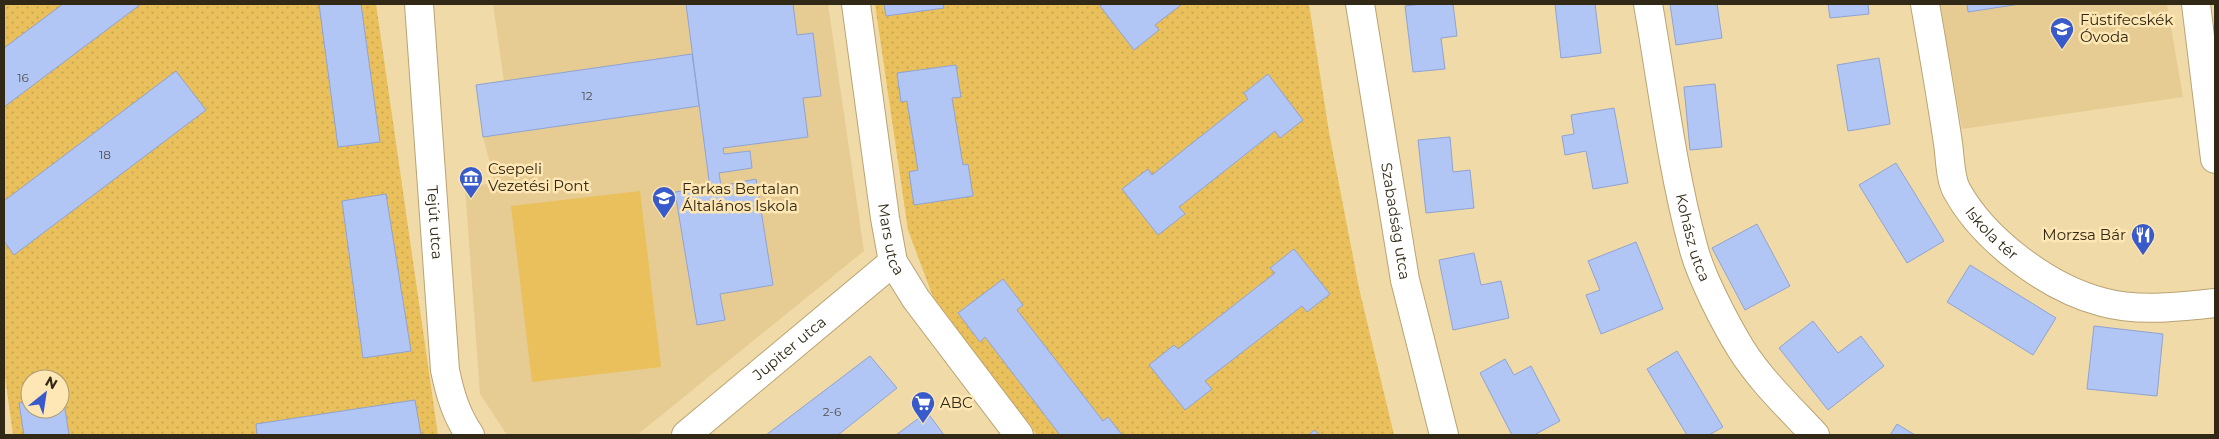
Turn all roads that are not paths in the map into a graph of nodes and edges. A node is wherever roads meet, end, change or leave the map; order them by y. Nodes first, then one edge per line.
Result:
1 (419, 4) edge
2 (856, 4) edge
3 (1360, 4) edge
4 (1648, 4) edge
5 (1926, 4) edge
6 (2196, 4) edge
7 (2215, 158) edge
8 (893, 262) junction
9 (2215, 302) edge
10 (1441, 434) edge
11 (470, 435) edge
12 (686, 435) edge
13 (1019, 435) edge
14 (1815, 435) edge

1 - 11 street, Tejút utca
2 - 8 street, Mars utca
3 - 10 street, Szabadság utca
4 - 14 street, Kohász utca
5 - 9 street, Iskola tér
6 - 7 street
8 - 12 street, Jupiter utca
8 - 13 street, Mars utca

